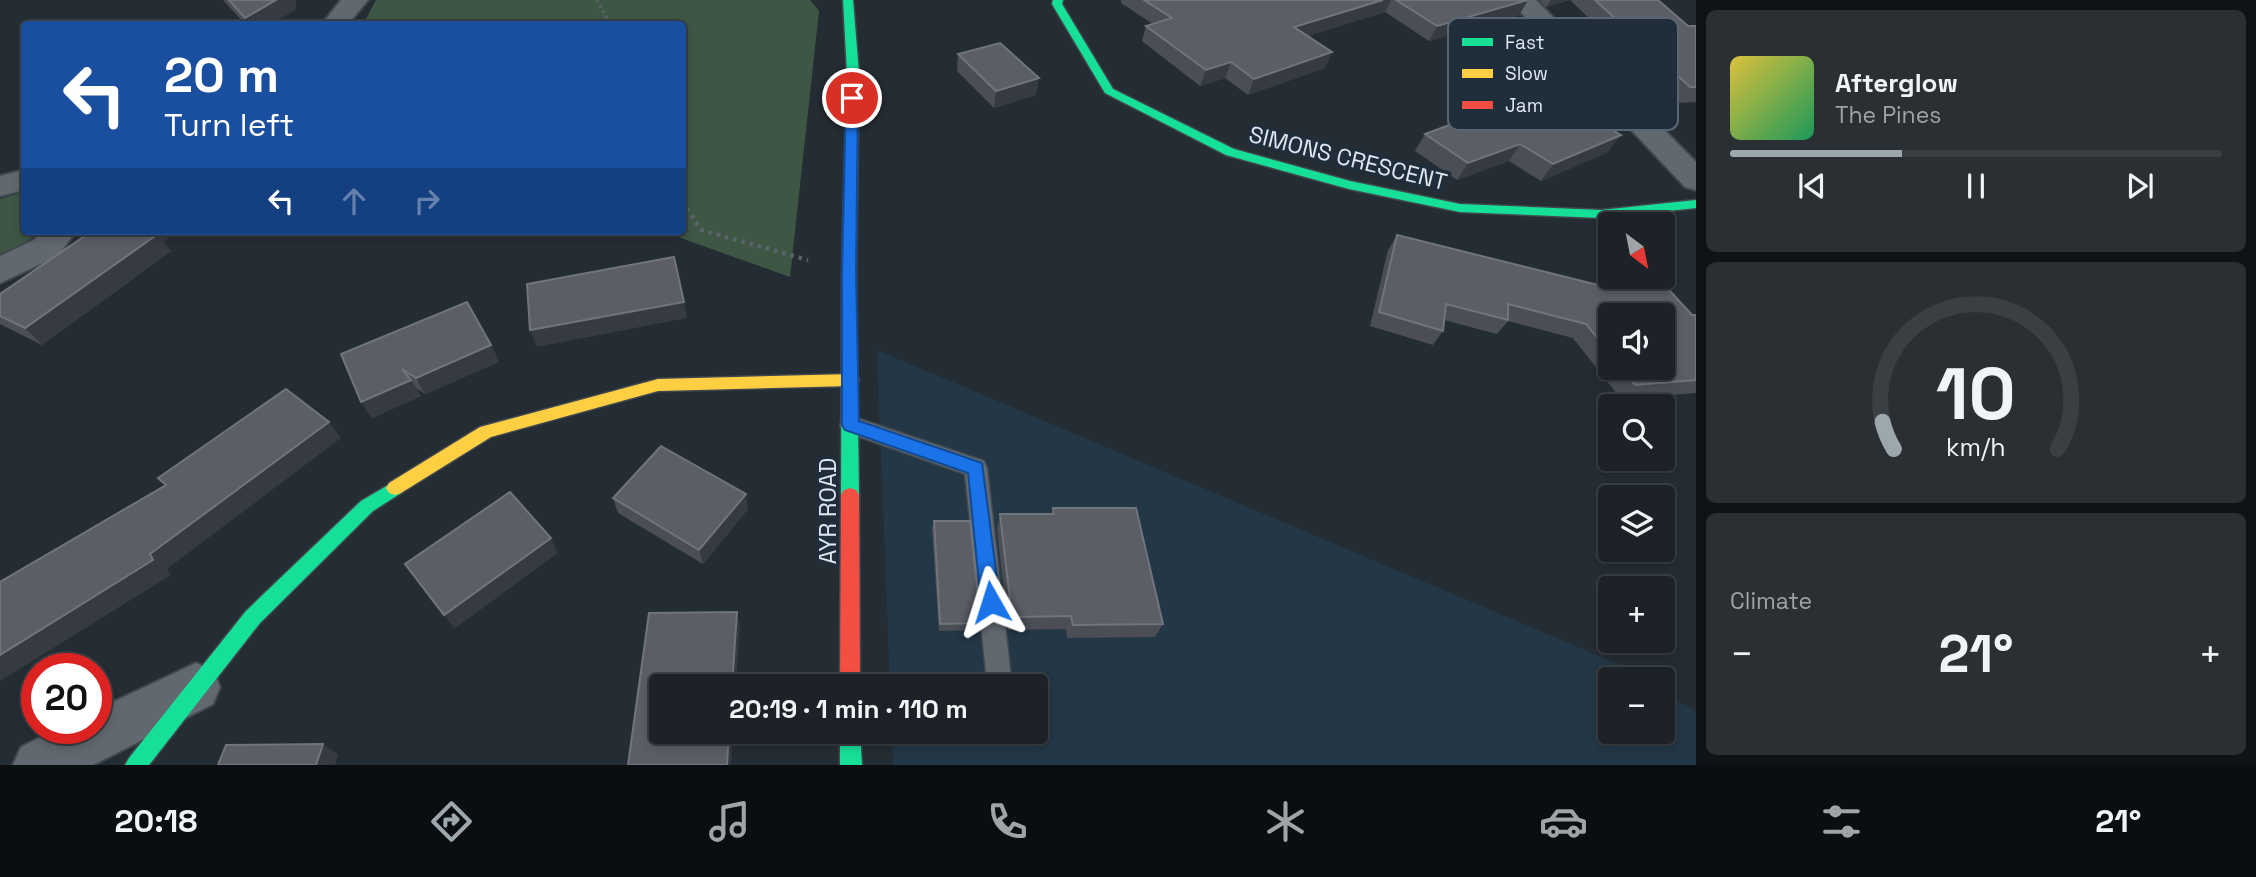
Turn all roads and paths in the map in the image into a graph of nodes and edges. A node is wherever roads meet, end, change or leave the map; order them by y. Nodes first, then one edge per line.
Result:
1 (355, 0) edge
2 (597, 0) edge
3 (848, 0) edge
4 (1058, 0) edge
5 (1522, 0) edge
6 (1539, 18) edge
7 (338, 21) edge
8 (608, 21) edge
9 (1648, 130) edge
10 (1696, 180) edge
11 (21, 181) edge
12 (0, 186) edge
13 (1696, 204) edge
14 (686, 207) edge
15 (56, 235) edge
16 (0, 271) edge
17 (849, 272) junction
18 (851, 380) junction
19 (851, 425) junction
20 (850, 674) edge
21 (999, 674) edge
22 (198, 686) junction
23 (850, 744) edge
24 (39, 765) edge
25 (136, 765) edge
26 (850, 765) edge

1 - 7 street
2 - 8 path
3 - 17 street, AYR ROAD
4 - 13 street, SIMONS CRESCENT
5 - 6 street
9 - 10 street
11 - 12 street
14 - 17 path
15 - 16 street
17 - 18 street, AYR ROAD
18 - 19 street, AYR ROAD
18 - 22 street
19 - 20 street, AYR ROAD
19 - 21 lane
22 - 24 street
22 - 25 street
23 - 26 street

